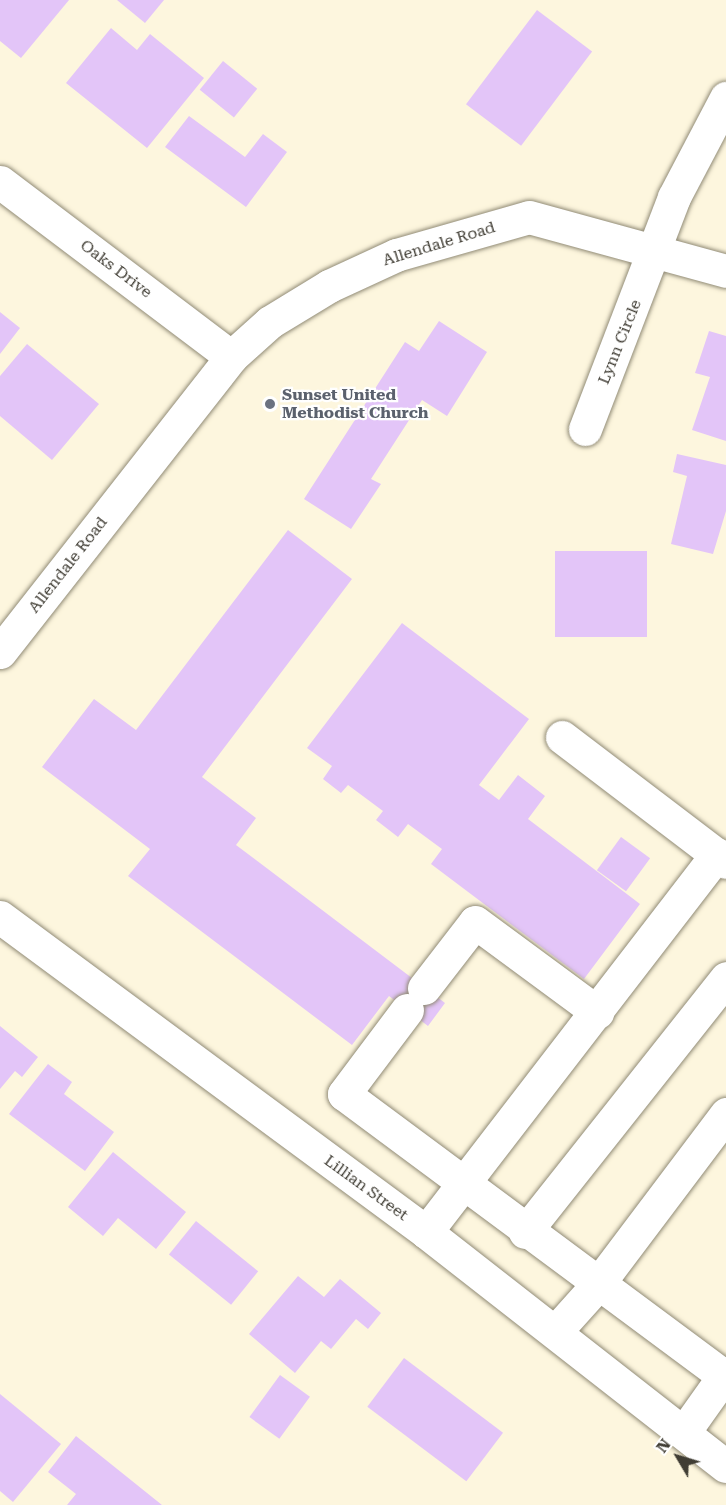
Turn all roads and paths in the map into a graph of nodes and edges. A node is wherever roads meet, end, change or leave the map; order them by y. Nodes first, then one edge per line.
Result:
1 (726, 98) edge
2 (0, 182) edge
3 (656, 255) junction
4 (726, 271) edge
5 (231, 357) junction
6 (585, 429) dead end
7 (0, 652) edge
8 (562, 737) dead end
9 (721, 858) edge
10 (0, 917) edge
11 (726, 978) edge
12 (597, 1012) junction
13 (726, 1114) edge
14 (464, 1188) junction
15 (426, 1232) junction
16 (525, 1232) junction
17 (598, 1284) junction
18 (555, 1332) junction
19 (725, 1374) edge
20 (684, 1432) junction
21 (726, 1466) edge

1 - 3 street
2 - 5 street, Oaks Drive
3 - 4 street
3 - 5 street, Allendale Road
3 - 6 street, Lynn Circle
5 - 7 street, Allendale Road
8 - 9 street
9 - 12 street
10 - 15 street, Lillian Street
11 - 16 street
12 - 14 street
12 - 14 street
13 - 17 street
14 - 15 street
14 - 16 street
15 - 18 street, Lillian Street
16 - 17 street
17 - 18 street
17 - 19 street
18 - 20 street, Lillian Street
19 - 20 street
20 - 21 street, Lillian Street

